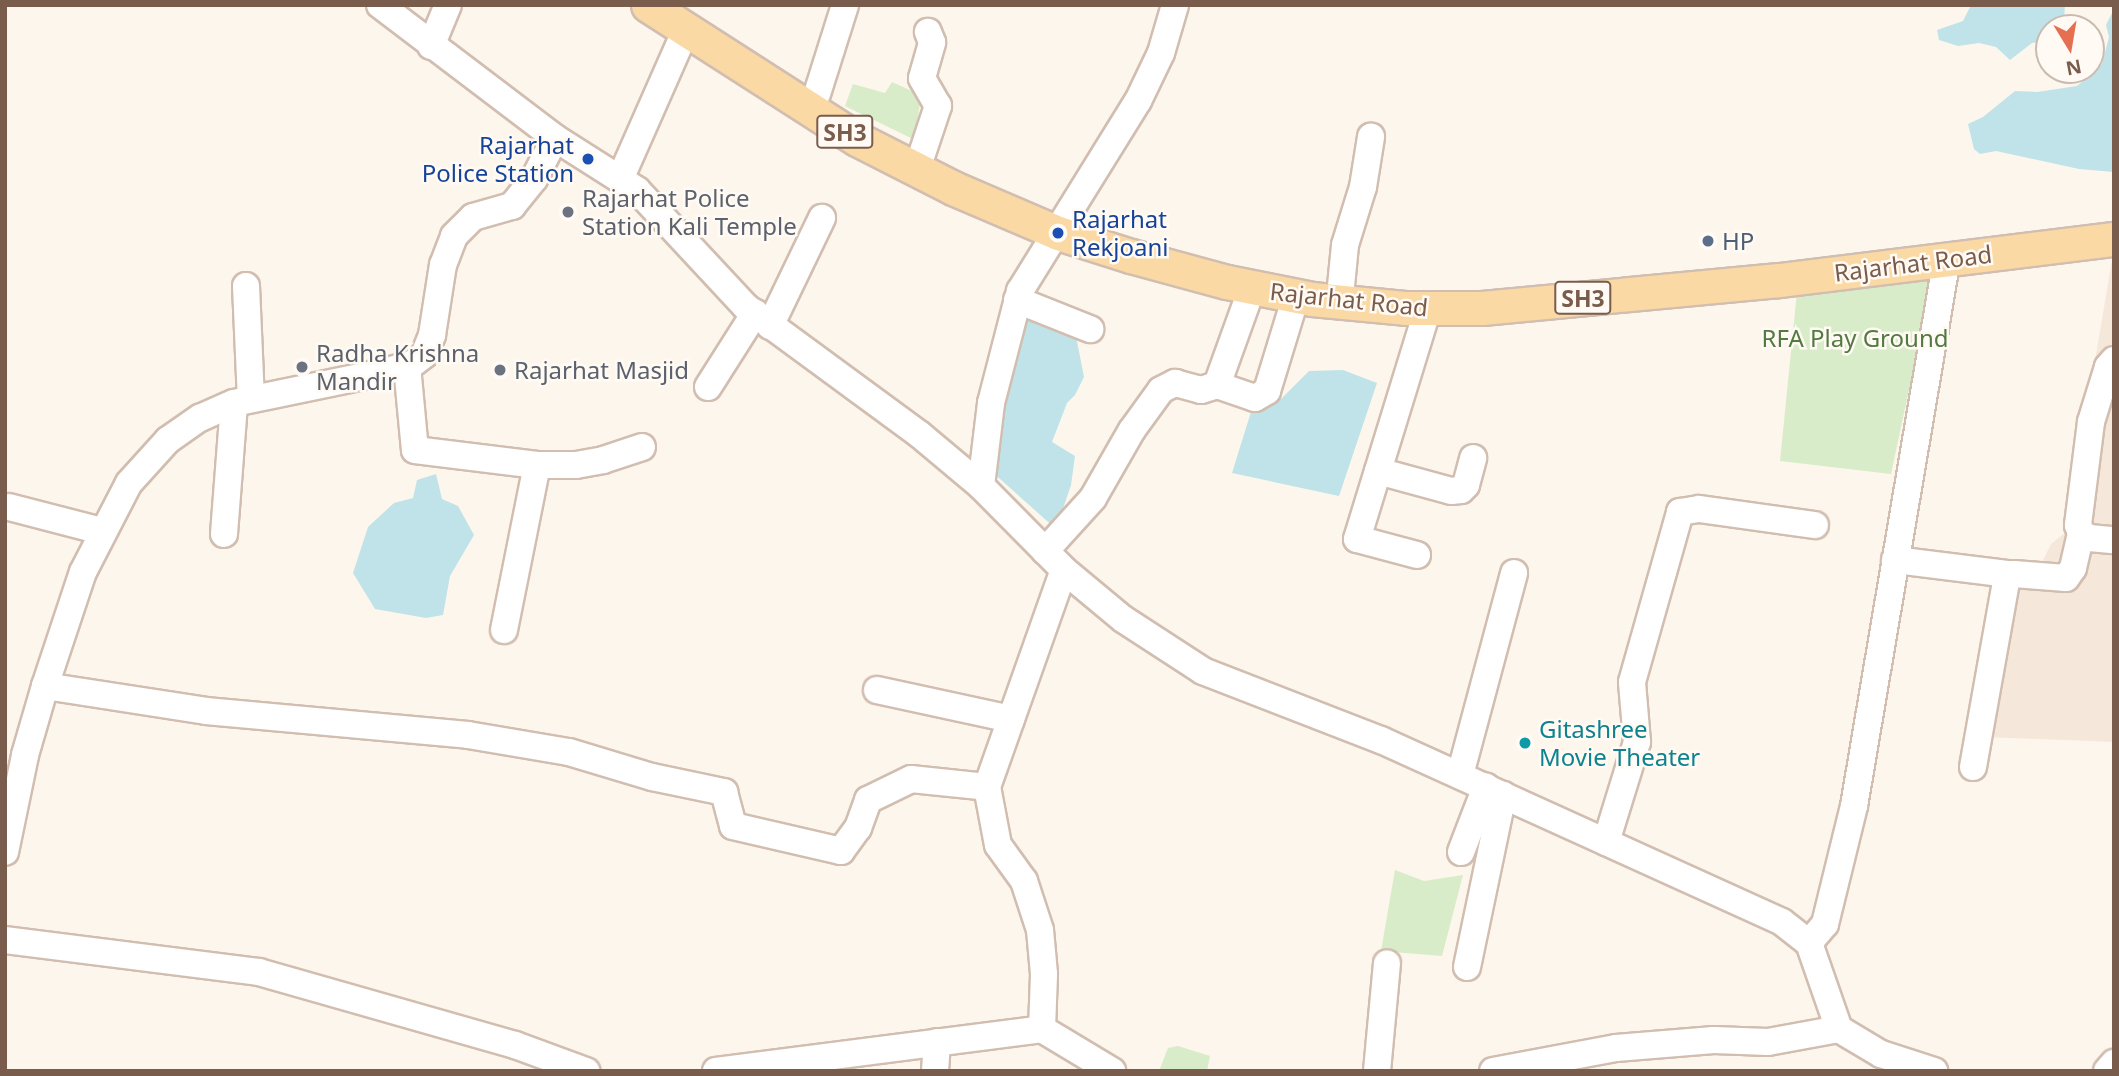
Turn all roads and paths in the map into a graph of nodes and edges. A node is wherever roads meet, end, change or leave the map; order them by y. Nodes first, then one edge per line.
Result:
1 (380, 5) edge
2 (448, 5) edge
3 (648, 5) edge
4 (845, 5) edge
5 (1175, 5) edge
6 (683, 19) edge
7 (928, 32) dead end
8 (431, 46) junction
9 (817, 94) junction
10 (1371, 137) dead end
11 (555, 138) junction
12 (922, 154) junction
13 (621, 177) junction
14 (822, 218) dead end
15 (2114, 223) edge
16 (1062, 225) junction
17 (2114, 239) edge
18 (1947, 258) junction
19 (246, 286) dead end
20 (1341, 286) junction
21 (1252, 288) junction
22 (1296, 296) junction
23 (1017, 300) junction
24 (1428, 308) junction
25 (763, 319) junction
26 (1090, 329) dead end
27 (2114, 360) edge
28 (407, 366) junction
29 (1217, 385) junction
30 (708, 387) dead end
31 (243, 401) junction
32 (642, 447) dead end
33 (1473, 458) dead end
34 (537, 465) junction
35 (1378, 471) junction
36 (981, 486) junction
37 (9, 507) dead end
38 (1815, 525) dead end
39 (102, 531) junction
40 (2081, 533) junction
41 (224, 534) dead end
42 (2114, 540) edge
43 (1045, 551) junction
44 (1417, 555) dead end
45 (1895, 560) junction
46 (1064, 570) junction
47 (1514, 573) dead end
48 (2008, 574) junction
49 (504, 630) dead end
50 (45, 686) junction
51 (877, 690) dead end
52 (1011, 719) junction
53 (15, 752) edge
54 (1973, 767) dead end
55 (1460, 775) junction
56 (987, 787) junction
57 (1494, 791) junction
58 (1606, 842) junction
59 (5, 852) edge
60 (1461, 852) dead end
61 (5, 940) edge
62 (1809, 943) junction
63 (1387, 963) dead end
64 (1467, 967) dead end
65 (1042, 1029) junction
66 (1839, 1029) junction
67 (937, 1042) junction
68 (2114, 1063) edge
69 (1894, 1066) edge
70 (586, 1071) edge
71 (716, 1071) edge
72 (935, 1071) edge
73 (1112, 1071) edge
74 (1377, 1071) edge
75 (1493, 1071) edge
76 (1934, 1071) edge
77 (2107, 1071) edge

1 - 8 street
2 - 8 street
3 - 6 main road, Rajarhat Road / SH3
4 - 9 street
5 - 16 street
6 - 9 main road, Rajarhat Road / SH3
6 - 13 street
6 - 16 main road, Rajarhat Road / SH3
7 - 12 street
8 - 11 street
9 - 12 main road, Rajarhat Road / SH3
10 - 20 street
11 - 13 street
11 - 28 street
12 - 16 main road, Rajarhat Road / SH3
13 - 25 street
14 - 25 street
15 - 20 main road, Rajarhat Road / SH3
16 - 20 main road, Rajarhat Road / SH3
16 - 21 main road, Rajarhat Road / SH3
16 - 23 street
17 - 18 main road, Rajarhat Road / SH3
18 - 24 main road, Rajarhat Road / SH3
18 - 45 street
19 - 31 street
21 - 22 main road, Rajarhat Road / SH3
21 - 29 street
22 - 24 main road, Rajarhat Road / SH3
22 - 29 street
23 - 26 street
23 - 36 street
24 - 35 street
25 - 30 street
25 - 36 street
27 - 40 street
28 - 31 street
28 - 34 street
29 - 43 street
31 - 39 street
31 - 41 street
32 - 34 street
33 - 35 street
34 - 49 street
35 - 44 street
36 - 43 street
37 - 39 street
38 - 58 street
39 - 50 street
40 - 42 street
40 - 48 street
43 - 46 street
45 - 48 street
45 - 62 street
46 - 52 street
46 - 55 street
47 - 55 street
48 - 54 street
50 - 53 street
50 - 56 street
51 - 52 street
52 - 56 street
53 - 59 street
55 - 57 street
56 - 65 street
57 - 58 street
57 - 60 street
57 - 64 street
58 - 62 street
61 - 70 street
62 - 66 street
63 - 74 street
65 - 67 street
65 - 73 street
66 - 69 street
66 - 75 street
67 - 71 street
67 - 72 street
68 - 77 street
69 - 76 street

